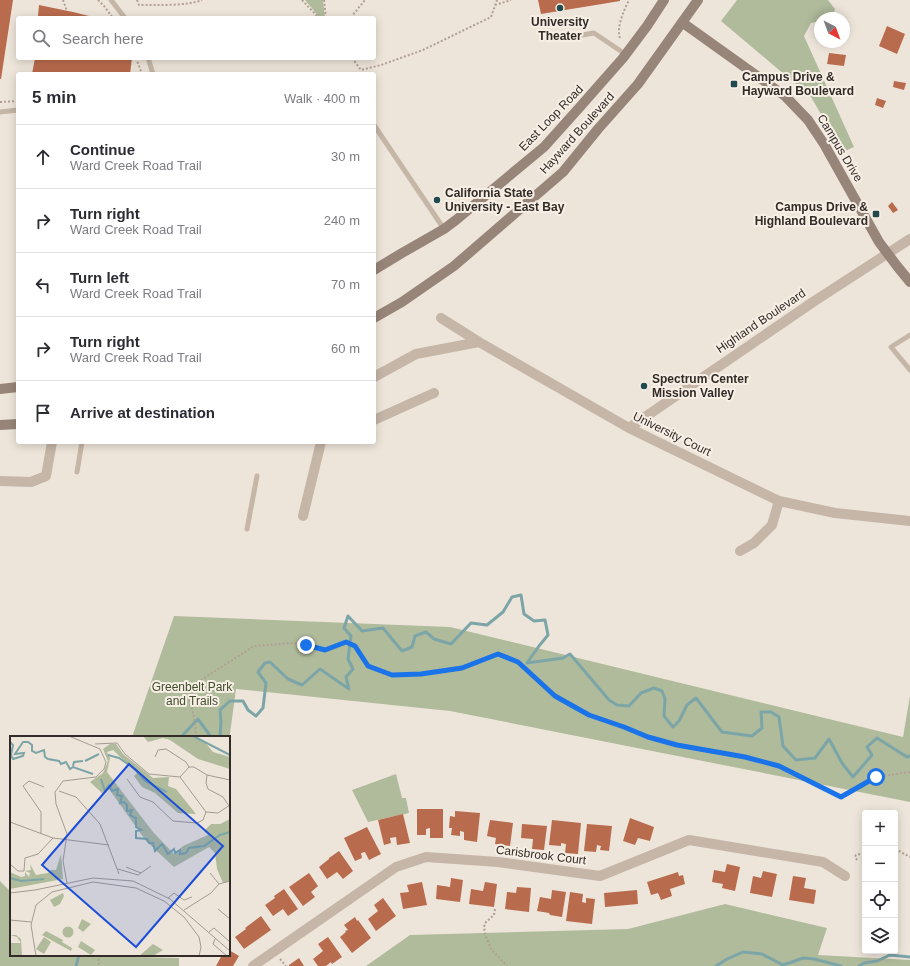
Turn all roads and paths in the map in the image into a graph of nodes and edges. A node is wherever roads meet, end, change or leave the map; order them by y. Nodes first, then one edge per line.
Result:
1 (63, 0) edge
2 (98, 0) edge
3 (111, 0) edge
4 (137, 0) edge
5 (202, 0) edge
6 (302, 0) edge
7 (324, 0) edge
8 (365, 0) edge
9 (497, 0) edge
10 (511, 0) edge
11 (628, 0) edge
12 (664, 0) edge
13 (698, 0) edge
14 (495, 5) junction
15 (67, 11) dead end
16 (112, 16) edge
17 (123, 16) edge
18 (317, 16) edge
19 (326, 16) edge
20 (352, 16) edge
21 (683, 23) junction
22 (565, 38) dead end
23 (620, 38) dead end
24 (625, 54) junction
25 (137, 60) edge
26 (149, 60) edge
27 (354, 60) edge
28 (141, 72) edge
29 (152, 72) edge
30 (16, 101) edge
31 (0, 102) edge
32 (16, 110) edge
33 (0, 112) edge
34 (376, 128) edge
35 (444, 229) junction
36 (910, 239) edge
37 (887, 254) junction
38 (376, 269) edge
39 (910, 282) edge
40 (376, 317) edge
41 (441, 318) dead end
42 (910, 335) edge
43 (479, 342) junction
44 (910, 370) edge
45 (376, 376) edge
46 (16, 387) edge
47 (0, 389) edge
48 (434, 393) dead end
49 (376, 419) edge
50 (16, 424) edge
51 (0, 425) edge
52 (629, 428) junction
53 (52, 444) edge
54 (82, 444) edge
55 (321, 444) edge
56 (77, 472) dead end
57 (257, 476) dead end
58 (0, 481) edge
59 (779, 501) junction
60 (303, 516) dead end
61 (910, 521) edge
62 (247, 529) dead end
63 (740, 551) dead end
64 (196, 736) edge
65 (910, 772) edge
66 (898, 851) edge
67 (862, 854) edge
68 (910, 857) edge
69 (857, 860) dead end
70 (845, 876) dead end
71 (495, 909) dead end
72 (98, 956) edge
73 (280, 958) dead end
74 (99, 966) edge
75 (253, 966) edge
76 (286, 966) edge
77 (507, 966) edge

1 - 15 path
2 - 16 path
3 - 17 lane
4 - 5 path
6 - 18 path
7 - 19 path
8 - 20 path
9 - 14 path
10 - 14 path
11 - 23 path
12 - 24 street, East Loop Road
13 - 21 street, Hayward Boulevard
14 - 27 path
21 - 37 street, Campus Drive
21 - 40 street, Hayward Boulevard
22 - 24 lane
24 - 35 street, East Loop Road
25 - 28 path
26 - 29 lane
30 - 31 path
32 - 33 lane
34 - 35 lane
35 - 38 street, East Loop Road
36 - 37 street, Highland Boulevard
37 - 39 street, Campus Drive
37 - 52 street, Highland Boulevard
41 - 43 street, University Court
42 - 44 lane
43 - 45 street
43 - 52 street, University Court
46 - 47 street
48 - 49 street
50 - 51 street
52 - 59 street, University Court
53 - 58 street
54 - 56 lane
55 - 60 street
57 - 62 lane
59 - 61 street, University Court
59 - 63 street
64 - 65 path
66 - 68 path
67 - 69 path
70 - 75 street, Carisbrook Court
71 - 77 path
72 - 74 path
73 - 76 path

